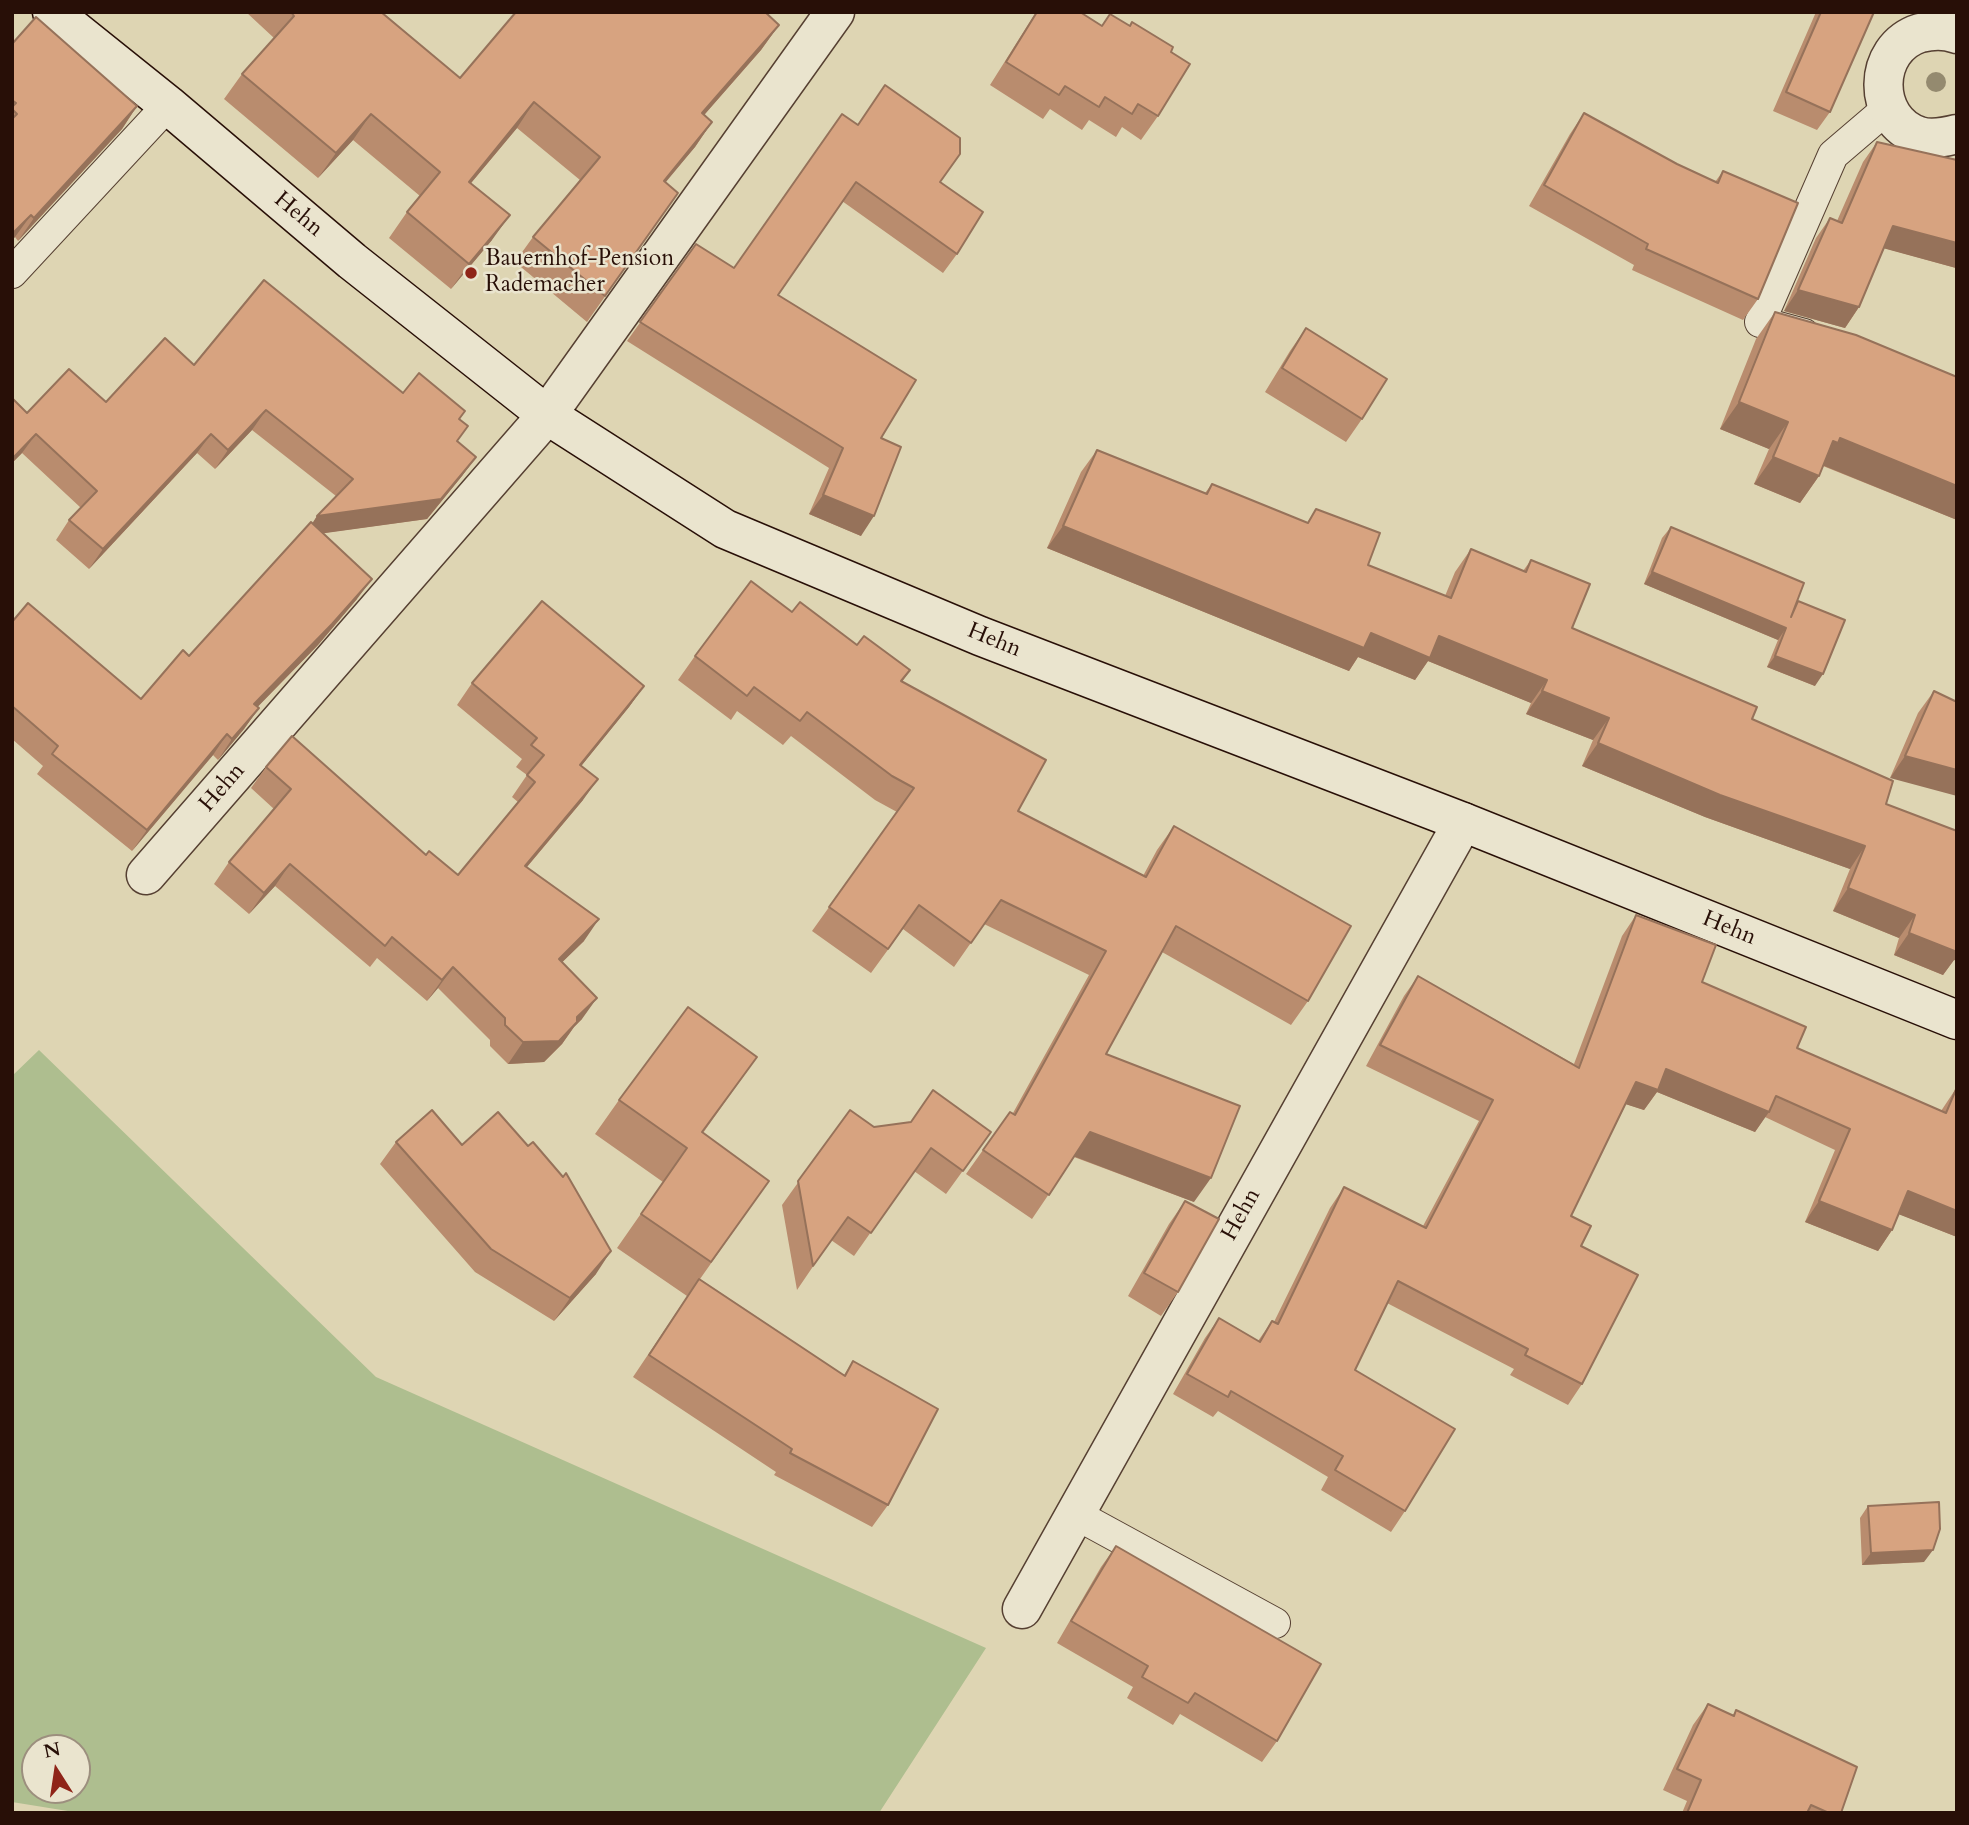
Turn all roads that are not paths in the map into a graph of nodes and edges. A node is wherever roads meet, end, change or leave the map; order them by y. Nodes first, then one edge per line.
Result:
1 (52, 12) edge
2 (835, 12) edge
3 (1957, 34) edge
4 (168, 106) junction
5 (1888, 108) junction
6 (1957, 134) edge
7 (12, 273) edge
8 (1826, 340) edge
9 (547, 415) junction
10 (1463, 822) junction
11 (146, 875) dead end
12 (1957, 1020) edge
13 (1075, 1514) junction
14 (1022, 1609) dead end
15 (1275, 1623) dead end

1 - 4 street, Hehn
2 - 9 street, Hehn
3 - 5 street
4 - 7 lane
4 - 9 street, Hehn
5 - 6 street
5 - 8 lane
9 - 10 street, Hehn
9 - 11 street, Hehn
10 - 12 street, Hehn
10 - 13 street, Hehn
13 - 14 street, Hehn
13 - 15 lane

